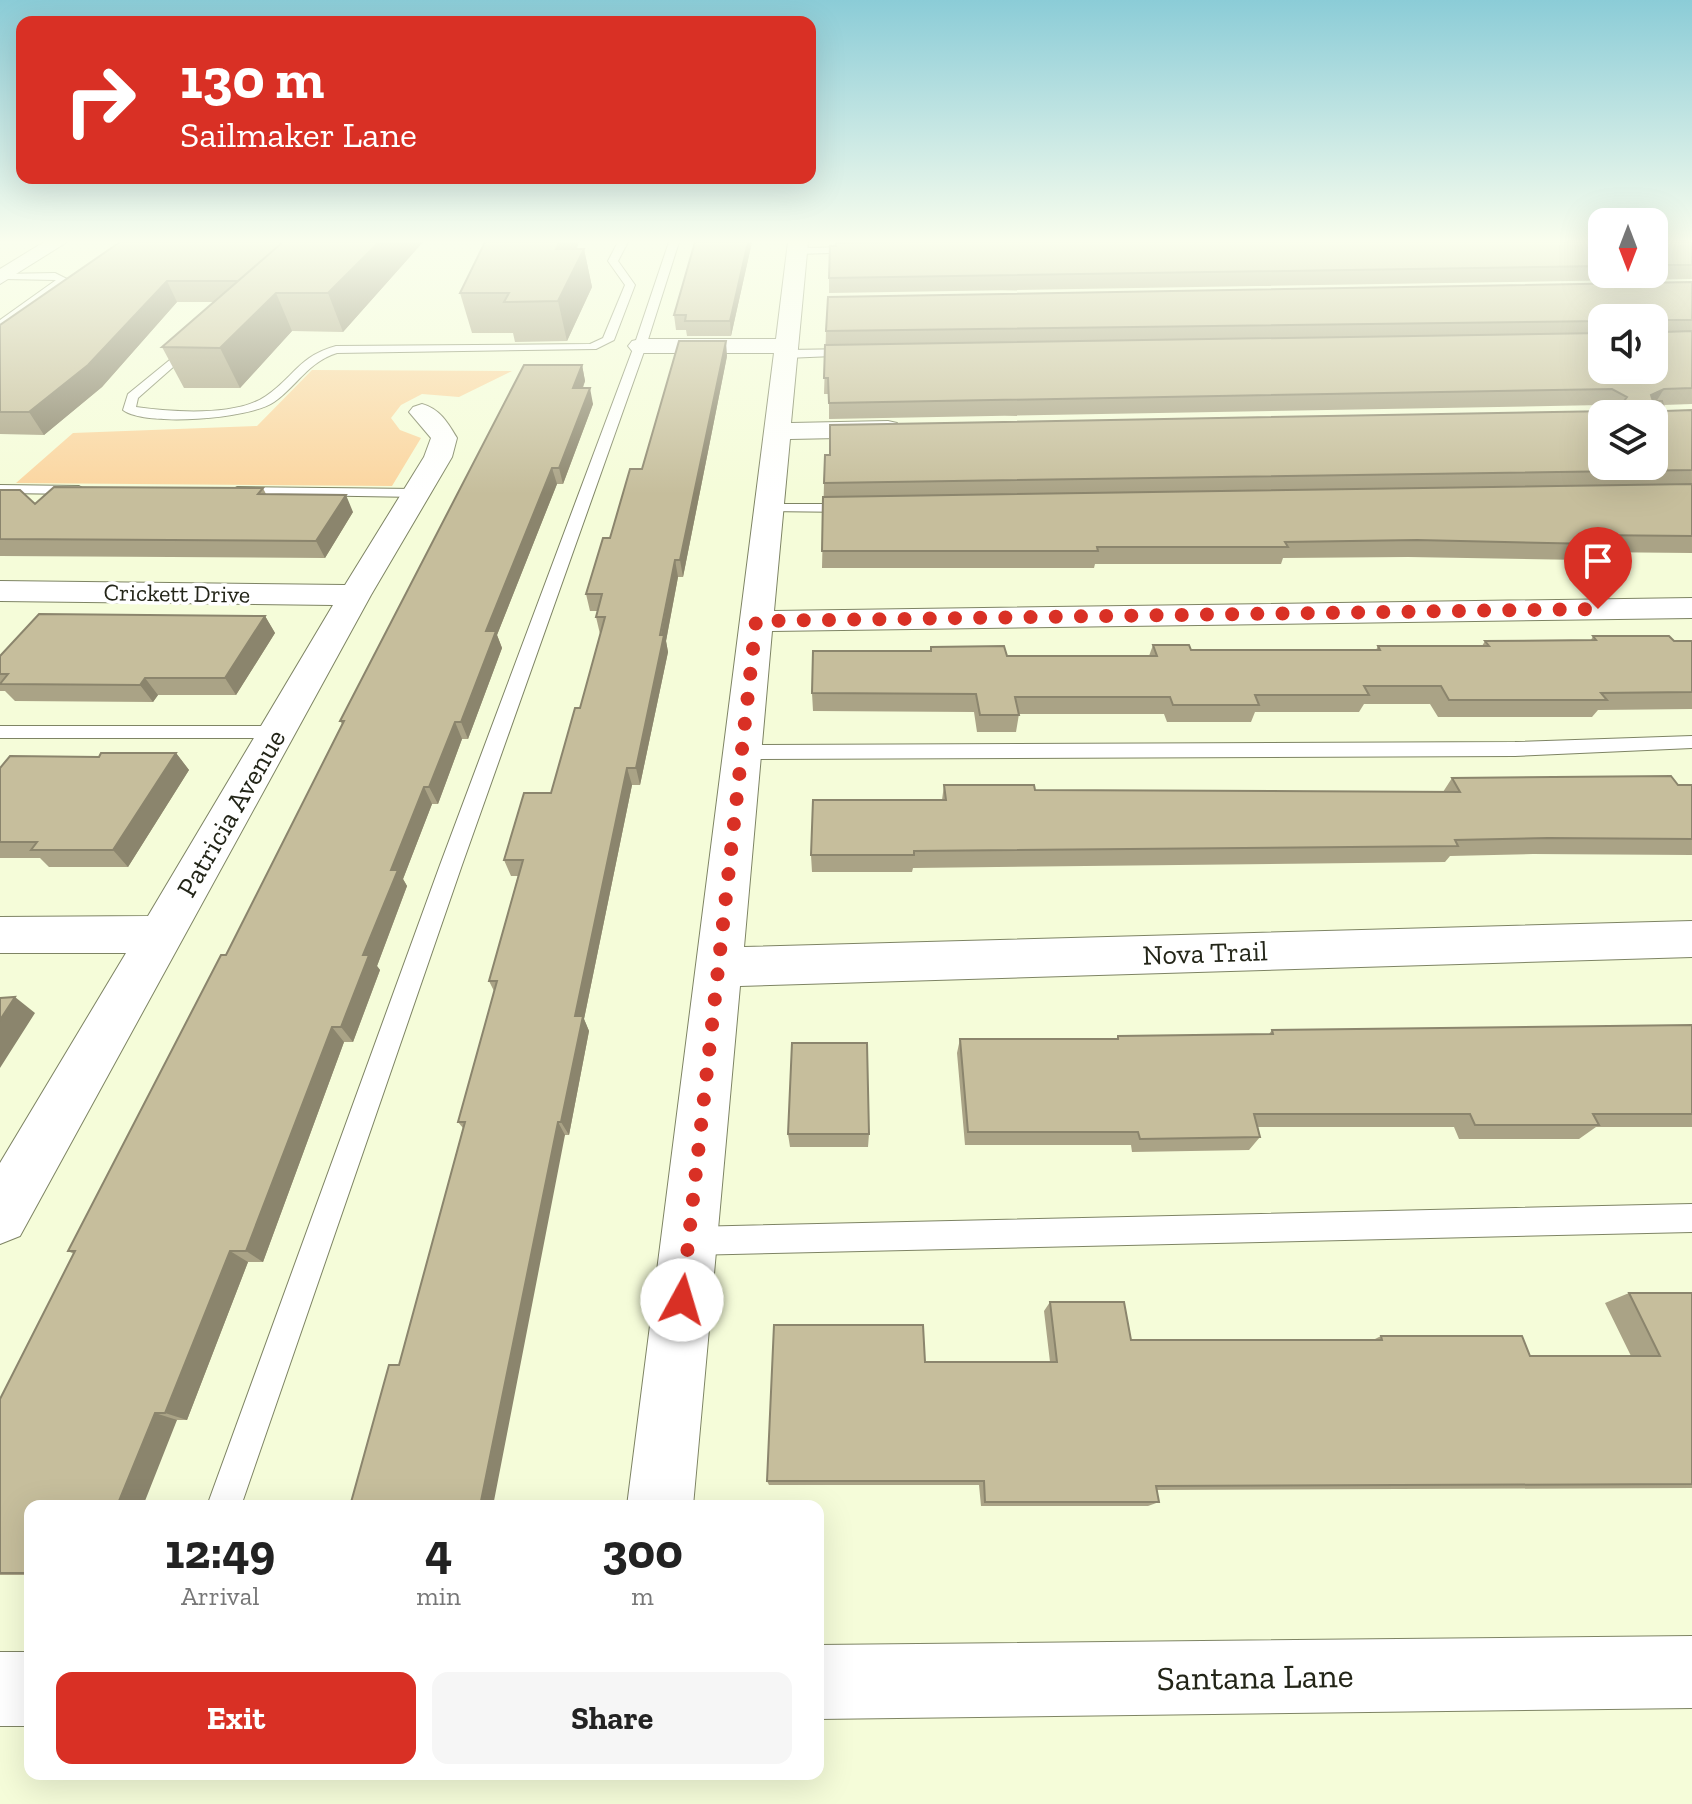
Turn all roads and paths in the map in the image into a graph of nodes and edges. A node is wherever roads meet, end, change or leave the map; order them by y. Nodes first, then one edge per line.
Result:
1 (614, 326) edge
2 (646, 326) edge
3 (793, 326) edge
4 (200, 337) edge
5 (640, 346) junction
6 (786, 350) junction
7 (864, 353) edge
8 (422, 412) dead end
9 (920, 428) edge
10 (777, 431) junction
11 (0, 489) edge
12 (93, 490) edge
13 (216, 491) edge
14 (417, 493) junction
15 (863, 507) edge
16 (769, 508) junction
17 (15, 591) edge
18 (355, 595) junction
19 (1692, 608) edge
20 (756, 621) junction
21 (0, 624) edge
22 (0, 732) edge
23 (277, 732) junction
24 (1692, 742) edge
25 (742, 752) junction
26 (162, 934) junction
27 (0, 935) edge
28 (1692, 939) edge
29 (719, 967) junction
30 (0, 1216) edge
31 (1692, 1218) edge
32 (689, 1241) junction
33 (226, 1500) edge
34 (661, 1500) edge
35 (1692, 1672) edge
36 (824, 1682) edge
37 (0, 1689) edge
38 (24, 1689) edge

1 - 4 lane
2 - 5 lane
3 - 6 street
5 - 6 street
5 - 33 lane
6 - 7 lane
6 - 10 street
8 - 14 street, Patricia Avenue
9 - 10 street
10 - 16 street
11 - 12 lane
13 - 14 lane
14 - 18 street, Patricia Avenue
15 - 16 lane
16 - 20 street
17 - 18 street, Crickett Drive
17 - 21 street
18 - 23 street, Patricia Avenue
19 - 20 street
20 - 25 street
22 - 23 lane
23 - 26 street, Patricia Avenue
24 - 25 lane
25 - 29 street
26 - 27 street
26 - 30 street, Patricia Avenue
28 - 29 street, Nova Trail
29 - 32 street
31 - 32 lane
32 - 34 street
35 - 36 street, Santana Lane
37 - 38 street

